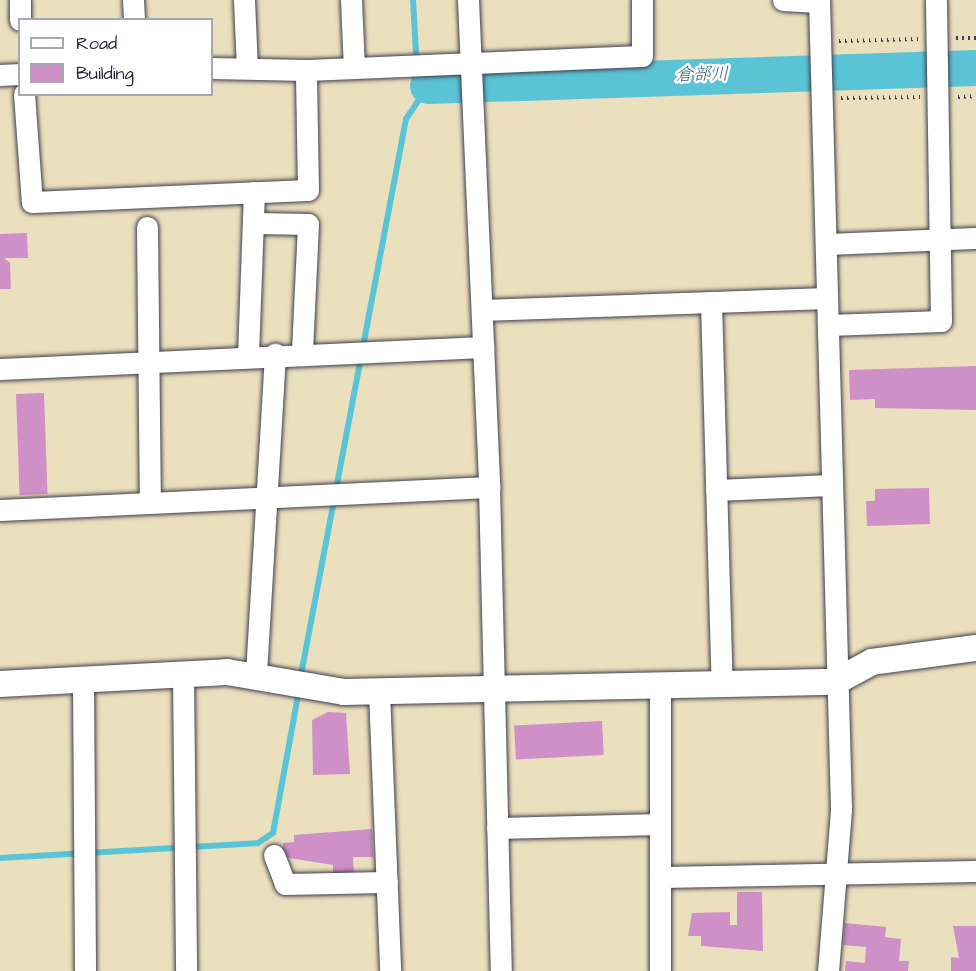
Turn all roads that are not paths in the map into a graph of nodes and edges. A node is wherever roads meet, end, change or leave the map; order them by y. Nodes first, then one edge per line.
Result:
1 (20, 0) edge
2 (133, 0) edge
3 (244, 0) edge
4 (351, 0) edge
5 (468, 0) edge
6 (642, 0) edge
7 (783, 0) edge
8 (936, 0) edge
9 (819, 1) edge
10 (20, 18) edge
11 (134, 18) edge
12 (472, 66) junction
13 (247, 68) junction
14 (354, 68) junction
15 (213, 69) edge
16 (306, 70) junction
17 (18, 74) edge
18 (0, 75) edge
19 (24, 96) edge
20 (254, 192) junction
21 (256, 223) junction
22 (147, 227) dead end
23 (940, 238) junction
24 (976, 238) edge
25 (826, 244) junction
26 (827, 297) junction
27 (711, 302) junction
28 (482, 310) junction
29 (828, 325) junction
30 (484, 347) junction
31 (302, 352) junction
32 (275, 354) junction
33 (248, 355) junction
34 (150, 361) junction
35 (0, 369) edge
36 (831, 485) junction
37 (489, 487) junction
38 (716, 490) junction
39 (267, 496) junction
40 (150, 502) junction
41 (0, 510) edge
42 (976, 648) edge
43 (256, 674) junction
44 (183, 675) junction
45 (82, 680) junction
46 (835, 682) junction
47 (0, 684) edge
48 (722, 685) junction
49 (660, 687) junction
50 (492, 691) junction
51 (379, 692) junction
52 (660, 824) junction
53 (497, 828) junction
54 (274, 855) dead end
55 (976, 871) edge
56 (660, 877) junction
57 (837, 877) junction
58 (387, 882) junction
59 (86, 971) edge
60 (186, 971) edge
61 (390, 971) edge
62 (501, 971) edge
63 (660, 971) edge
64 (828, 971) edge

1 - 10 street
2 - 11 street
3 - 13 street
4 - 14 street
5 - 12 street
6 - 12 street
7 - 9 street
8 - 23 street
9 - 25 street
12 - 14 street
12 - 28 street
13 - 15 street
13 - 16 street
14 - 16 street
16 - 20 street
17 - 18 street
19 - 20 street
20 - 21 street
21 - 31 street
21 - 33 street
22 - 34 street
23 - 24 street
23 - 25 street
23 - 29 street
25 - 26 street
26 - 27 street
26 - 29 street
27 - 28 street
27 - 38 street
28 - 30 street
29 - 36 street
30 - 31 street
30 - 37 street
31 - 32 street
32 - 33 street
32 - 39 street
33 - 34 street
34 - 35 street
34 - 40 street
36 - 38 street
36 - 46 street
37 - 39 street
37 - 50 street
38 - 48 street
39 - 40 street
39 - 43 street
40 - 41 street
42 - 46 street
43 - 44 street
43 - 51 street
44 - 45 street
44 - 60 street
45 - 47 street
45 - 59 street
46 - 48 street
46 - 57 street
48 - 49 street
49 - 50 street
49 - 52 street
50 - 51 street
50 - 53 street
51 - 58 street
52 - 53 street
52 - 56 street
53 - 62 street
54 - 58 street
55 - 57 street
56 - 57 street
56 - 63 street
57 - 64 street
58 - 61 street

